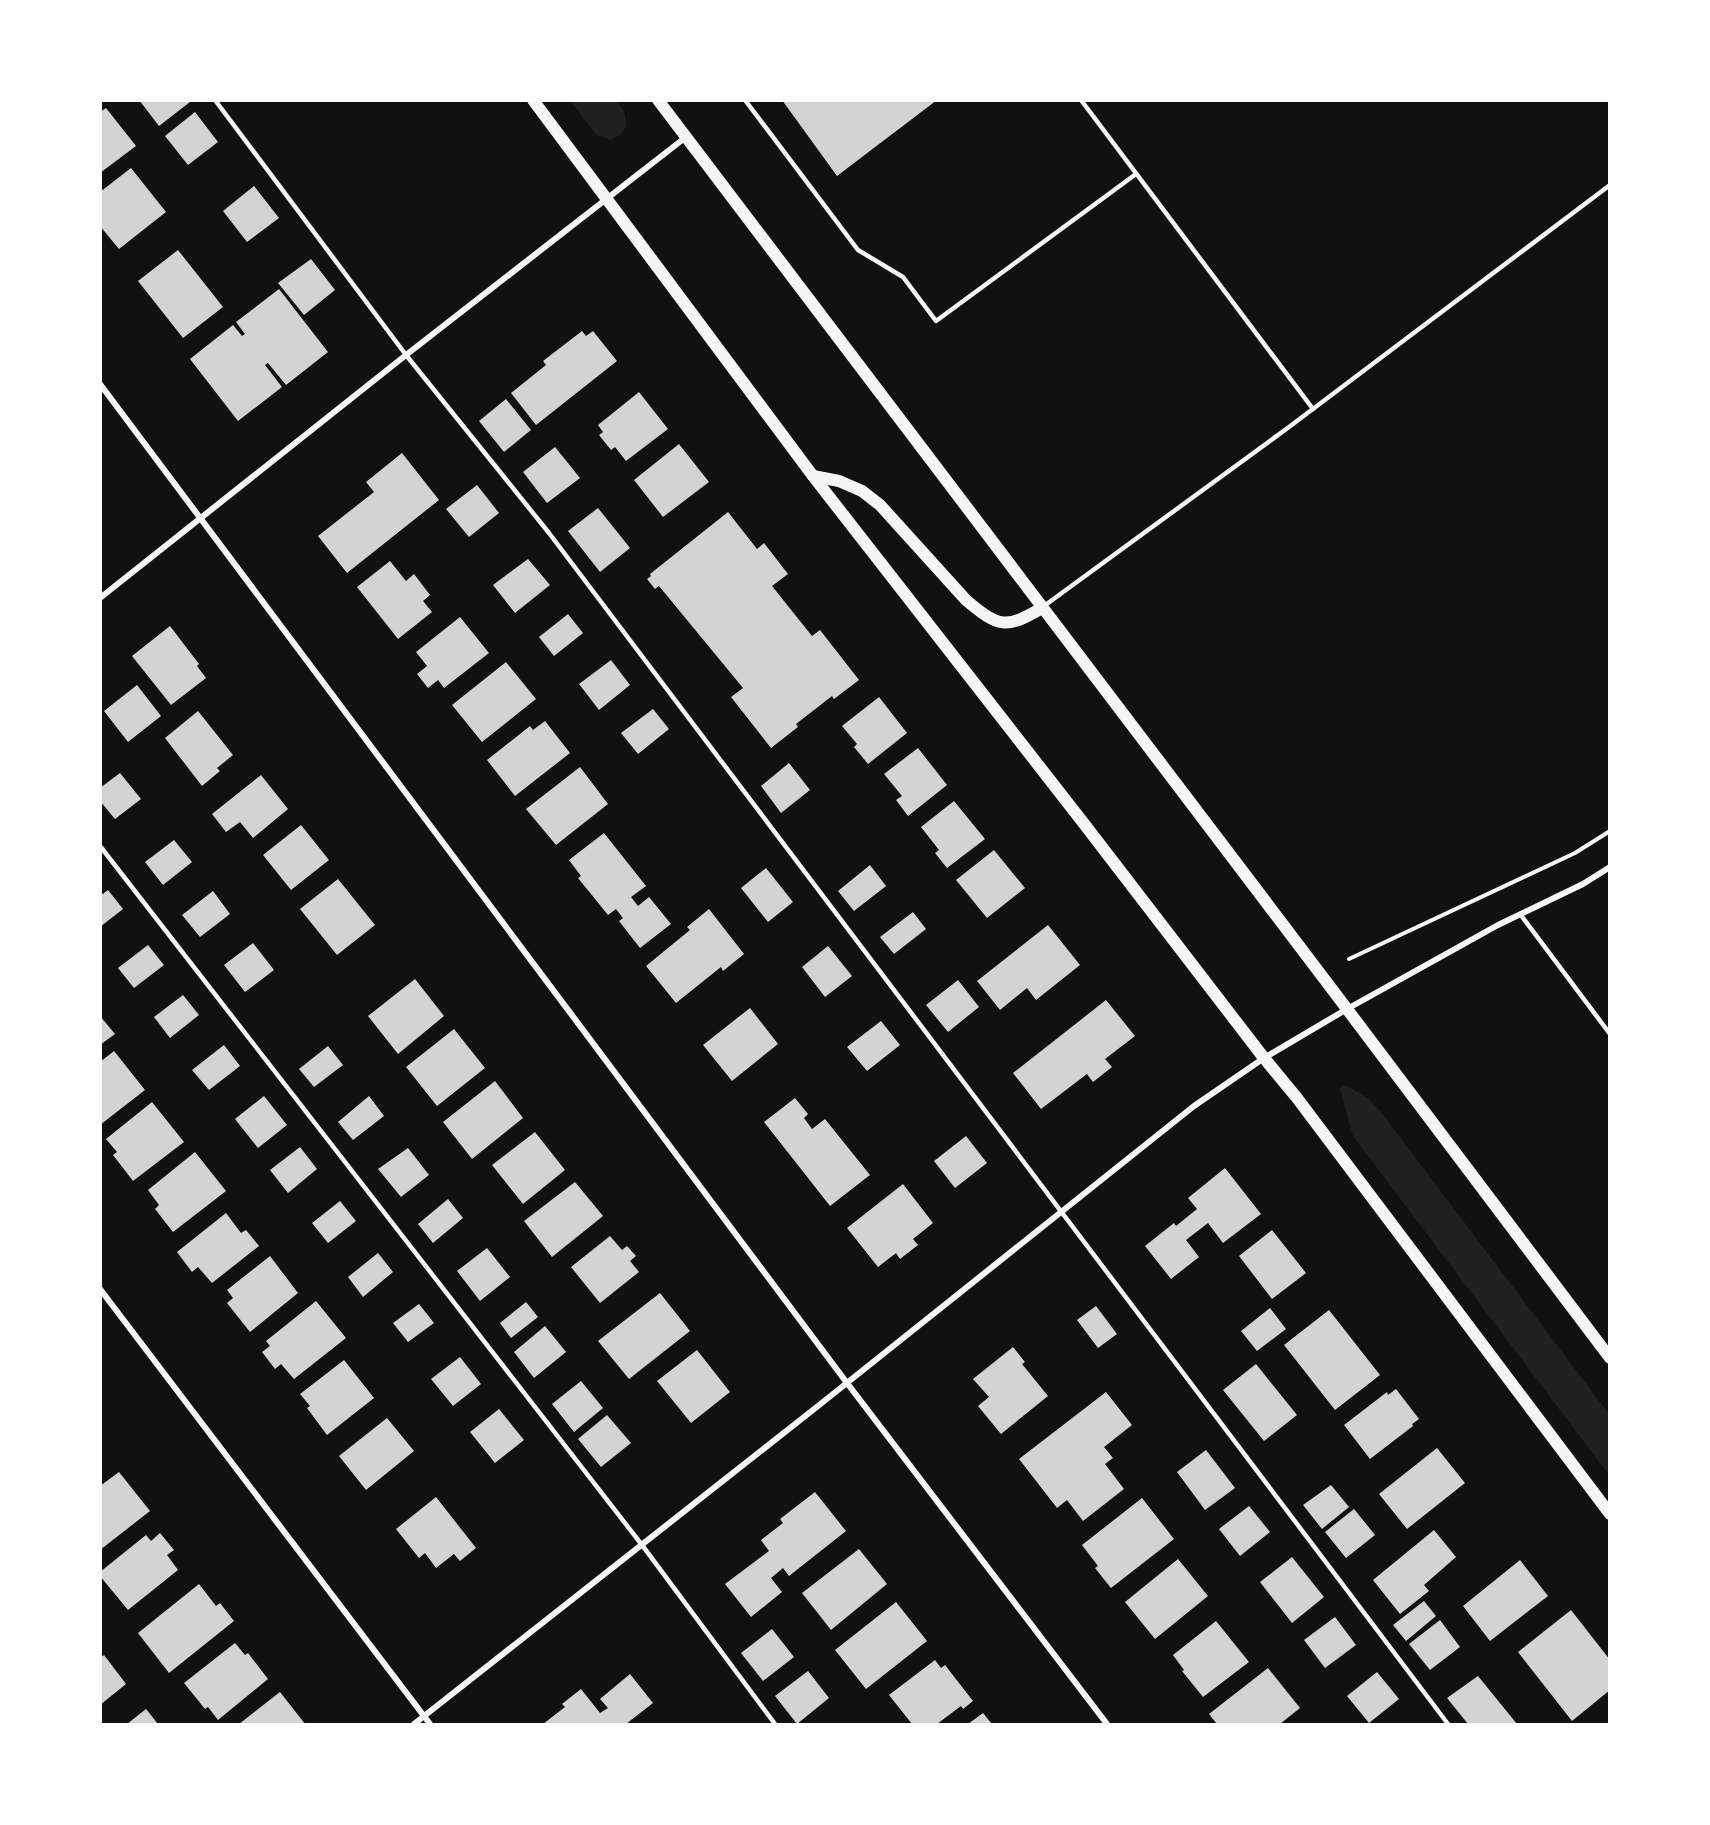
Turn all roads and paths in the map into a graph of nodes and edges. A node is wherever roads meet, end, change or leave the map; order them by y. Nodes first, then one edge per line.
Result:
1 (215, 100) edge
2 (532, 100) edge
3 (658, 100) edge
4 (745, 100) edge
5 (1081, 100) edge
6 (686, 137) junction
7 (1136, 174) junction
8 (1610, 185) edge
9 (607, 200) junction
10 (406, 355) junction
11 (100, 384) edge
12 (1313, 409) junction
13 (813, 476) junction
14 (202, 519) junction
15 (100, 598) edge
16 (1042, 608) junction
17 (1610, 831) edge
18 (100, 846) edge
19 (1610, 867) edge
20 (1520, 915) junction
21 (1349, 959) dead end
22 (1347, 1009) junction
23 (1610, 1034) edge
24 (1264, 1058) junction
25 (1061, 1211) junction
26 (100, 1289) edge
27 (1610, 1358) edge
28 (847, 1383) junction
29 (1610, 1514) edge
30 (642, 1545) junction
31 (424, 1716) junction
32 (414, 1725) edge
33 (430, 1725) edge
34 (775, 1725) edge
35 (1107, 1725) edge
36 (1448, 1725) edge

1 - 10 lane
2 - 9 main road
3 - 6 main road
4 - 7 lane
5 - 7 lane
6 - 9 street
6 - 16 main road
7 - 12 lane
8 - 12 lane
9 - 10 street
9 - 13 main road
10 - 14 street
10 - 25 lane
11 - 14 street
12 - 16 lane
13 - 16 main road
13 - 24 main road
14 - 15 street
14 - 28 street
16 - 22 main road
17 - 21 path
18 - 30 lane
19 - 20 street
20 - 22 street
20 - 23 lane
22 - 24 street
22 - 27 main road
24 - 25 street
24 - 29 main road
25 - 28 street
25 - 36 lane
26 - 31 street
28 - 30 street
28 - 35 street
30 - 31 street
30 - 34 lane
31 - 32 street
31 - 33 street

